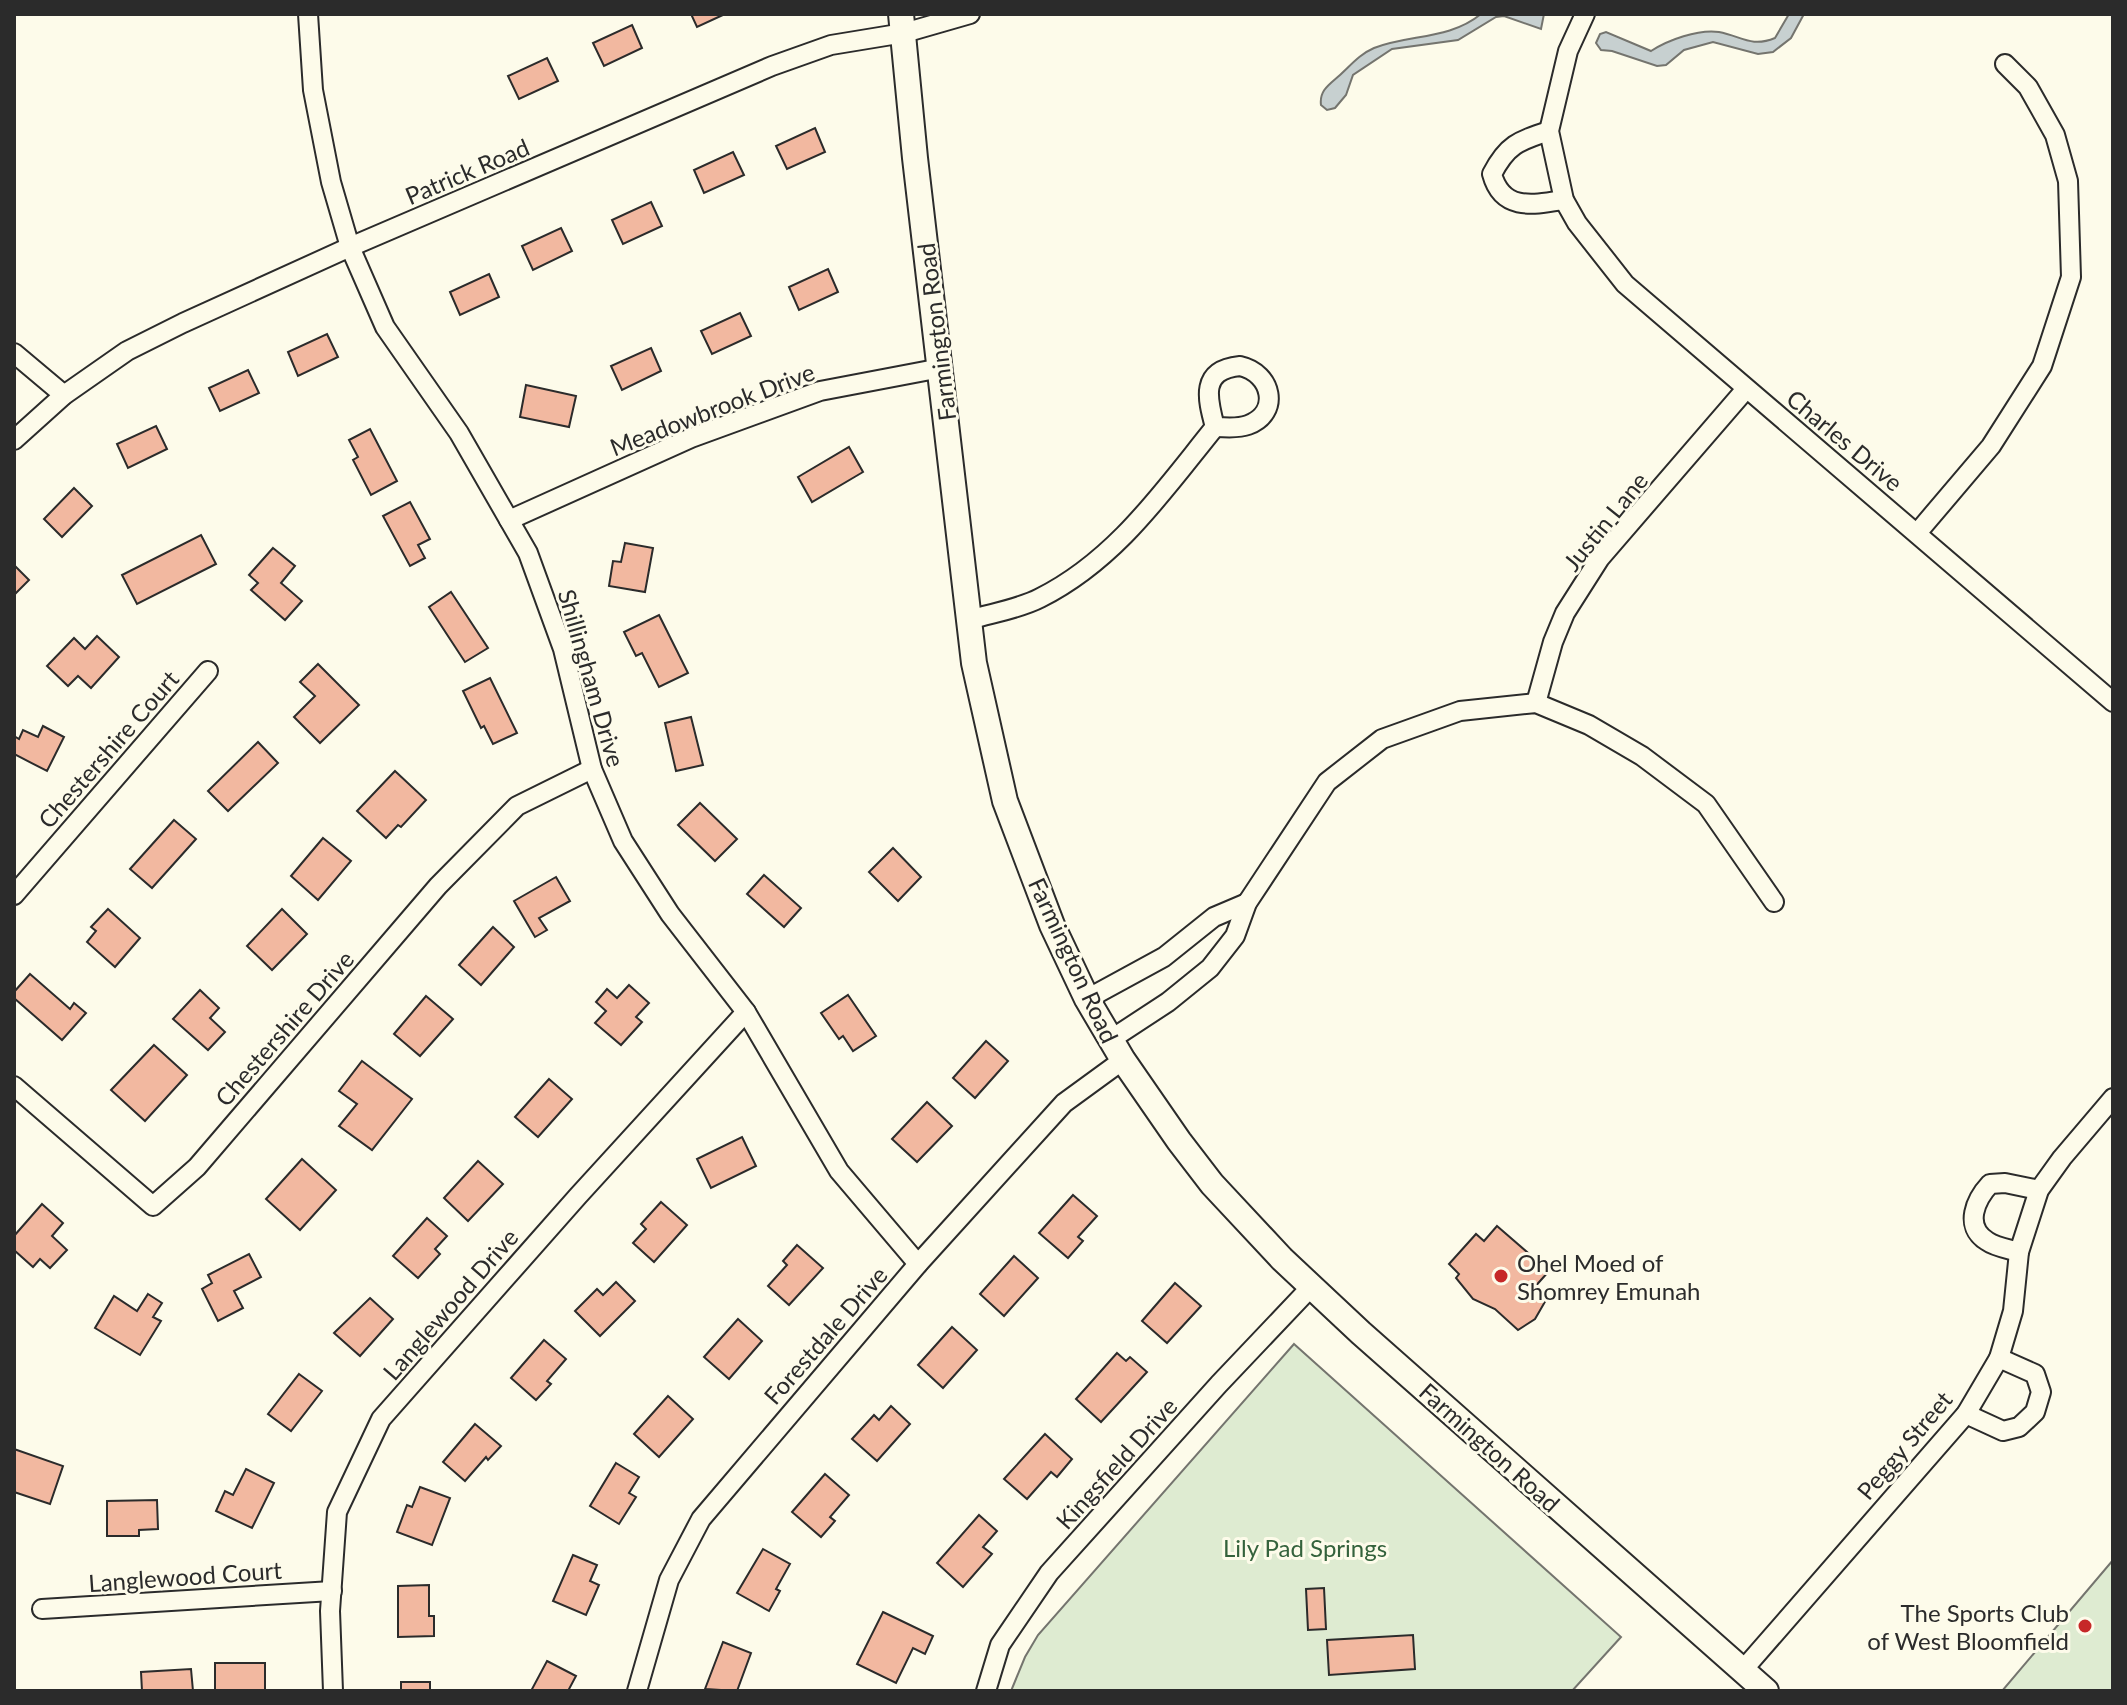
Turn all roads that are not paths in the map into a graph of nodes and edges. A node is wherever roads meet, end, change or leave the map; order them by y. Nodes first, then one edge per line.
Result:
1 (308, 14) edge
2 (970, 14) edge
3 (1585, 14) edge
4 (902, 24) edge
5 (2005, 64) dead end
6 (1549, 131) junction
7 (1564, 200) junction
8 (350, 247) junction
9 (14, 353) edge
10 (941, 368) junction
11 (1746, 389) junction
12 (64, 395) junction
13 (1215, 427) dead end
14 (14, 440) edge
15 (509, 520) junction
16 (1918, 532) junction
17 (969, 620) junction
18 (208, 671) dead end
19 (2113, 702) edge
20 (1536, 703) junction
21 (592, 769) junction
22 (14, 895) edge
23 (1774, 902) dead end
24 (1247, 903) junction
25 (1087, 999) junction
26 (746, 1012) junction
27 (1116, 1050) junction
28 (14, 1086) edge
29 (2113, 1098) edge
30 (2039, 1190) junction
31 (2019, 1252) junction
32 (918, 1264) junction
33 (1311, 1287) junction
34 (1999, 1358) junction
35 (1966, 1414) junction
36 (332, 1591) junction
37 (42, 1609) dead end
38 (1742, 1671) junction
39 (333, 1691) edge
40 (637, 1691) edge
41 (986, 1691) edge
42 (1766, 1691) edge

1 - 8 street, Shillingham Drive
2 - 4 street, Patrick Road
3 - 6 street, Charles Drive
4 - 8 street, Patrick Road
4 - 10 street, Farmington Road
5 - 16 street
6 - 7 street, Charles Drive
6 - 7 street
7 - 11 street, Charles Drive
8 - 12 street, Patrick Road
8 - 15 street, Shillingham Drive
9 - 12 street
10 - 15 street, Meadowbrook Drive
10 - 17 street, Farmington Road
11 - 16 street, Charles Drive
11 - 20 street, Justin Lane
12 - 14 street, Patrick Road
13 - 17 street
15 - 21 street, Shillingham Drive
16 - 19 street, Charles Drive
17 - 25 street, Farmington Road
18 - 22 street, Chestershire Court
20 - 23 street
20 - 24 street, Forestdale Drive
21 - 26 street, Shillingham Drive
21 - 28 street, Chestershire Drive
24 - 25 street
24 - 27 street, Forestdale Drive
25 - 27 street, Farmington Road
26 - 32 street, Shillingham Drive
26 - 36 street, Langlewood Drive
27 - 32 street, Forestdale Drive
27 - 33 street, Farmington Road
29 - 30 street, Peggy Street
30 - 31 street, Peggy Street
30 - 31 street
31 - 34 street, Peggy Street
32 - 40 street, Forestdale Drive
33 - 38 street, Farmington Road
33 - 41 street, Kingsfield Drive
34 - 35 street, Peggy Street
34 - 35 street
35 - 38 street, Peggy Street
36 - 37 street, Langlewood Court
36 - 39 street, Langlewood Drive
38 - 42 street, Farmington Road

